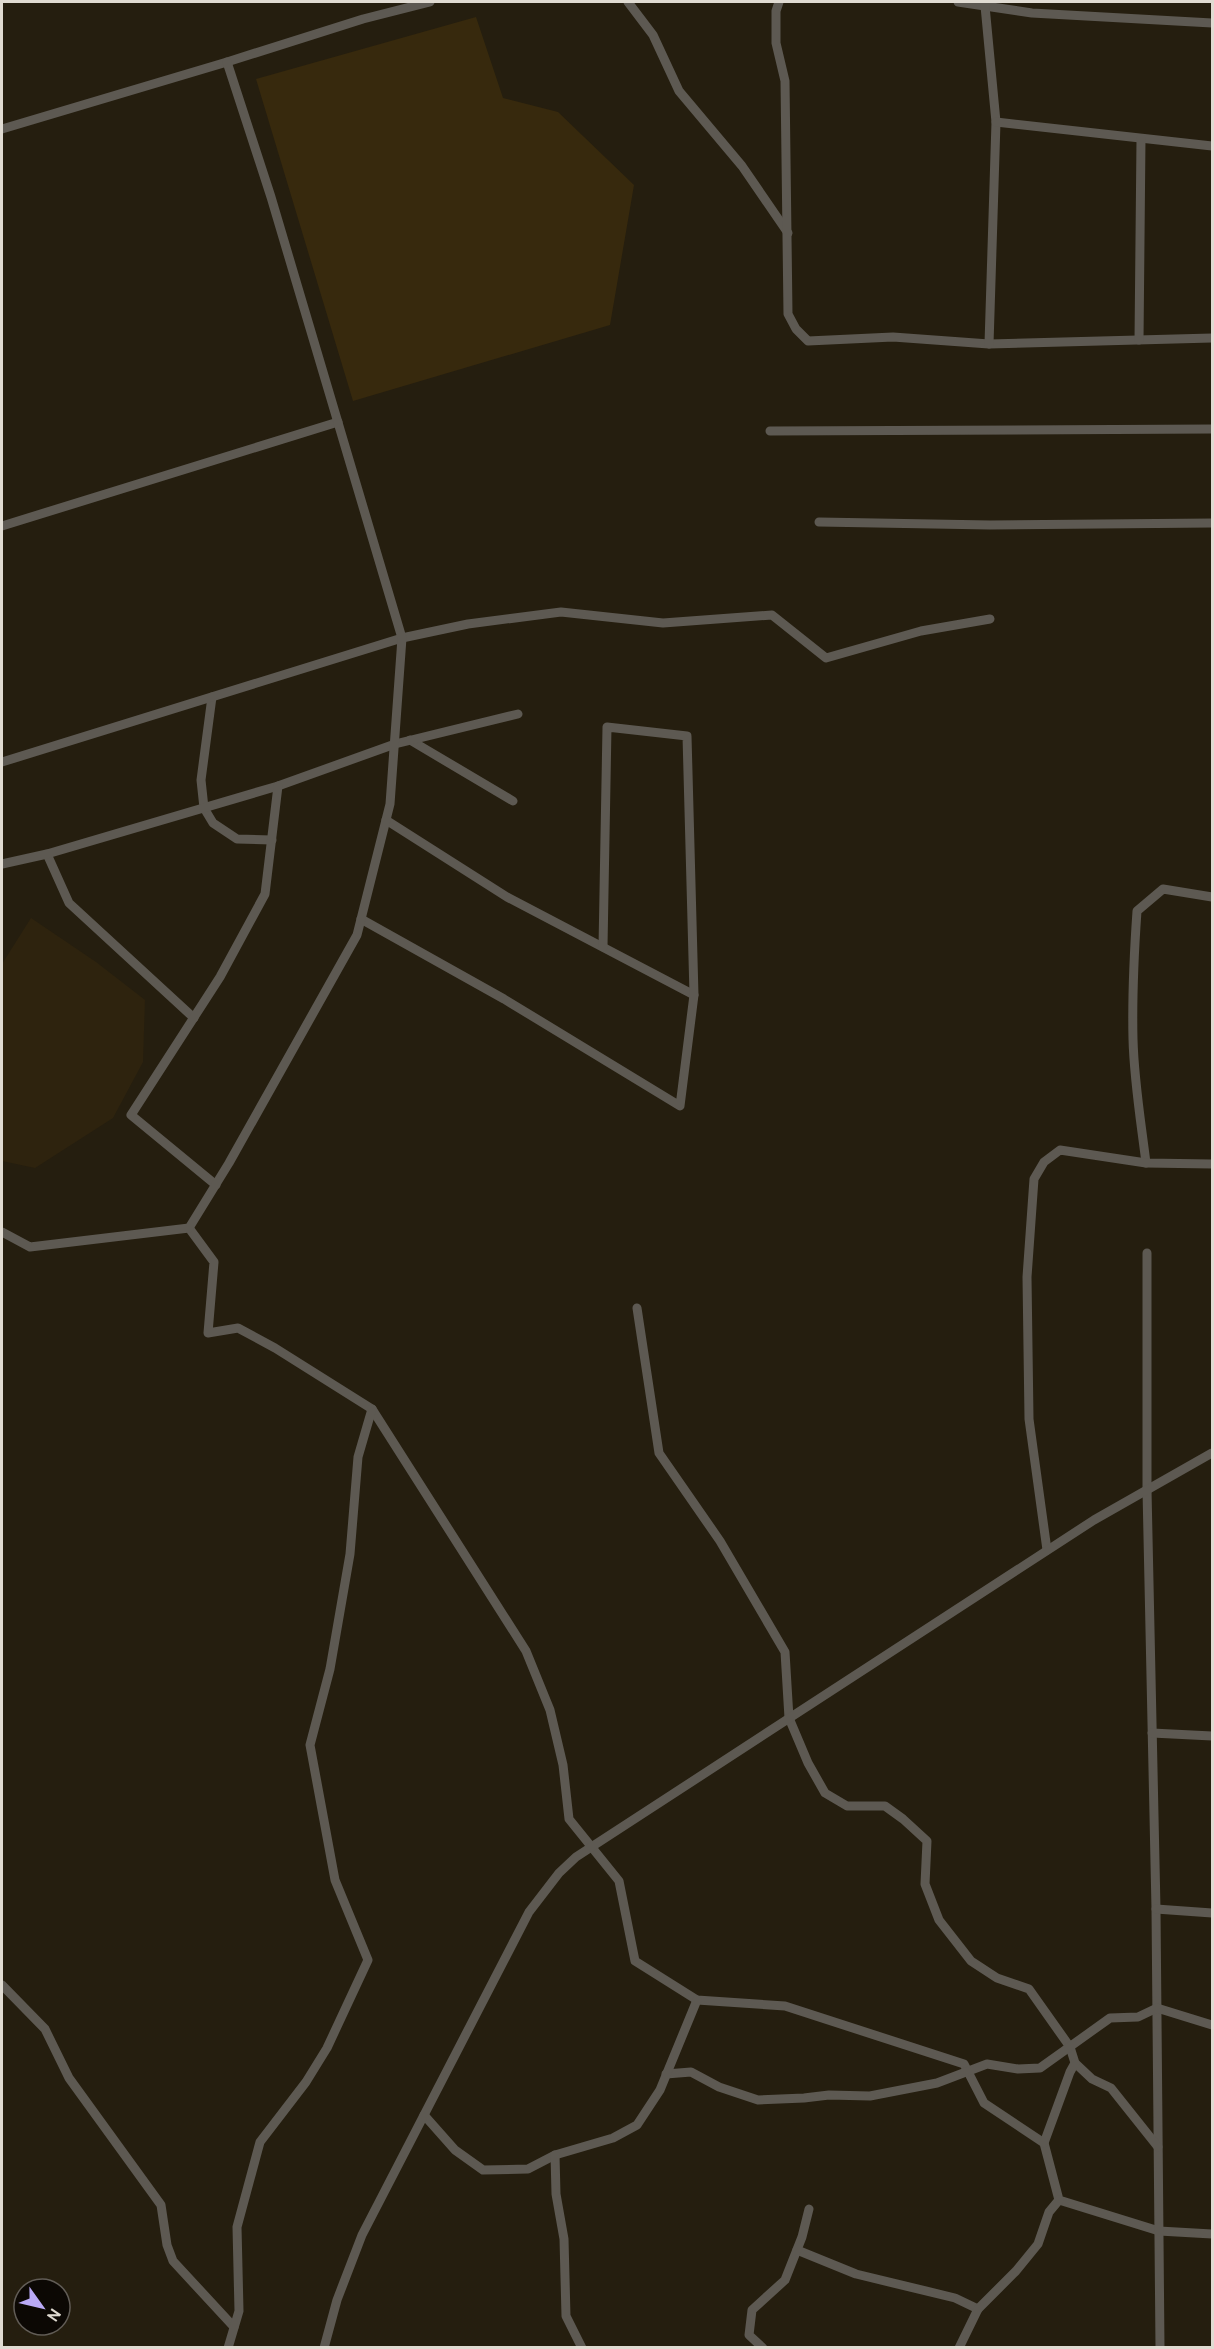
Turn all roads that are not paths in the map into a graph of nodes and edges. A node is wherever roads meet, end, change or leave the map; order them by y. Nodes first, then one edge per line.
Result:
1 (430, 2) edge
2 (628, 2) edge
3 (779, 2) edge
4 (958, 2) edge
5 (985, 6) junction
6 (1212, 23) edge
7 (227, 62) junction
8 (996, 122) junction
9 (2, 129) edge
10 (1141, 139) junction
11 (1212, 146) edge
12 (788, 235) junction
13 (1212, 338) edge
14 (1139, 340) junction
15 (989, 344) junction
16 (338, 422) junction
17 (1212, 429) edge
18 (770, 431) dead end
19 (819, 522) dead end
20 (1212, 523) edge
21 (2, 526) edge
22 (990, 619) dead end
23 (402, 638) junction
24 (212, 697) junction
25 (518, 714) dead end
26 (410, 741) junction
27 (395, 744) junction
28 (2, 762) edge
29 (278, 786) junction
30 (513, 801) dead end
31 (204, 807) junction
32 (386, 820) junction
33 (272, 840) junction
34 (47, 854) junction
35 (2, 864) edge
36 (1212, 897) edge
37 (361, 919) junction
38 (603, 947) junction
39 (693, 994) junction
40 (194, 1018) junction
41 (1146, 1163) junction
42 (1212, 1164) edge
43 (216, 1185) junction
44 (189, 1228) junction
45 (2, 1232) edge
46 (1148, 1252) dead end
47 (637, 1308) dead end
48 (372, 1409) junction
49 (1212, 1453) edge
50 (1147, 1490) junction
51 (1047, 1550) junction
52 (789, 1718) junction
53 (1152, 1733) junction
54 (1212, 1736) edge
55 (591, 1847) junction
56 (1156, 1909) junction
57 (1212, 1913) edge
58 (2, 1985) edge
59 (697, 2000) junction
60 (1157, 2008) junction
61 (1212, 2025) edge
62 (1070, 2046) junction
63 (1075, 2063) junction
64 (968, 2073) junction
65 (666, 2074) junction
66 (424, 2115) junction
67 (1044, 2143) junction
68 (1158, 2147) junction
69 (555, 2155) junction
70 (1059, 2200) junction
71 (809, 2210) dead end
72 (1159, 2231) junction
73 (1212, 2234) edge
74 (797, 2250) junction
75 (978, 2308) junction
76 (234, 2327) junction
77 (228, 2348) edge
78 (324, 2348) edge
79 (582, 2348) edge
80 (763, 2348) edge
81 (959, 2348) edge
82 (1160, 2348) edge

1 - 7 street
2 - 12 street
3 - 12 street
4 - 5 street
5 - 6 street
5 - 8 street
7 - 9 street
7 - 16 street
8 - 10 street
8 - 15 street
10 - 11 street
10 - 14 street
12 - 15 street
13 - 14 street
14 - 15 street
16 - 21 street
16 - 23 street
17 - 18 street
19 - 20 street
22 - 23 street
23 - 24 street
23 - 27 street
24 - 28 street
24 - 31 street
25 - 26 street
26 - 27 street
26 - 30 street
27 - 29 street
27 - 32 street
29 - 31 street
29 - 33 street
31 - 33 street
31 - 34 street
32 - 37 street
32 - 38 street
33 - 40 street
34 - 35 street
34 - 40 street
36 - 41 street
37 - 39 street
37 - 43 street
38 - 39 street
38 - 39 street
40 - 43 street
41 - 42 street
41 - 51 street
43 - 44 street
44 - 45 street
44 - 48 street
46 - 50 street
47 - 52 street
48 - 55 street
48 - 76 street
49 - 50 street
50 - 51 street
50 - 53 street
51 - 52 street
52 - 55 street
52 - 62 street
53 - 54 street
53 - 56 street
55 - 59 street
55 - 66 street
56 - 57 street
56 - 60 street
58 - 76 street
59 - 64 street
59 - 65 street
60 - 61 street
60 - 62 street
60 - 68 street
62 - 63 street
62 - 64 street
63 - 67 street
63 - 68 street
64 - 65 street
64 - 67 street
65 - 69 street
66 - 69 street
66 - 78 street
67 - 70 street
68 - 72 street
69 - 79 street
70 - 72 street
70 - 75 street
71 - 74 street
72 - 73 street
72 - 82 street
74 - 75 street
74 - 80 street
75 - 81 street
76 - 77 street

